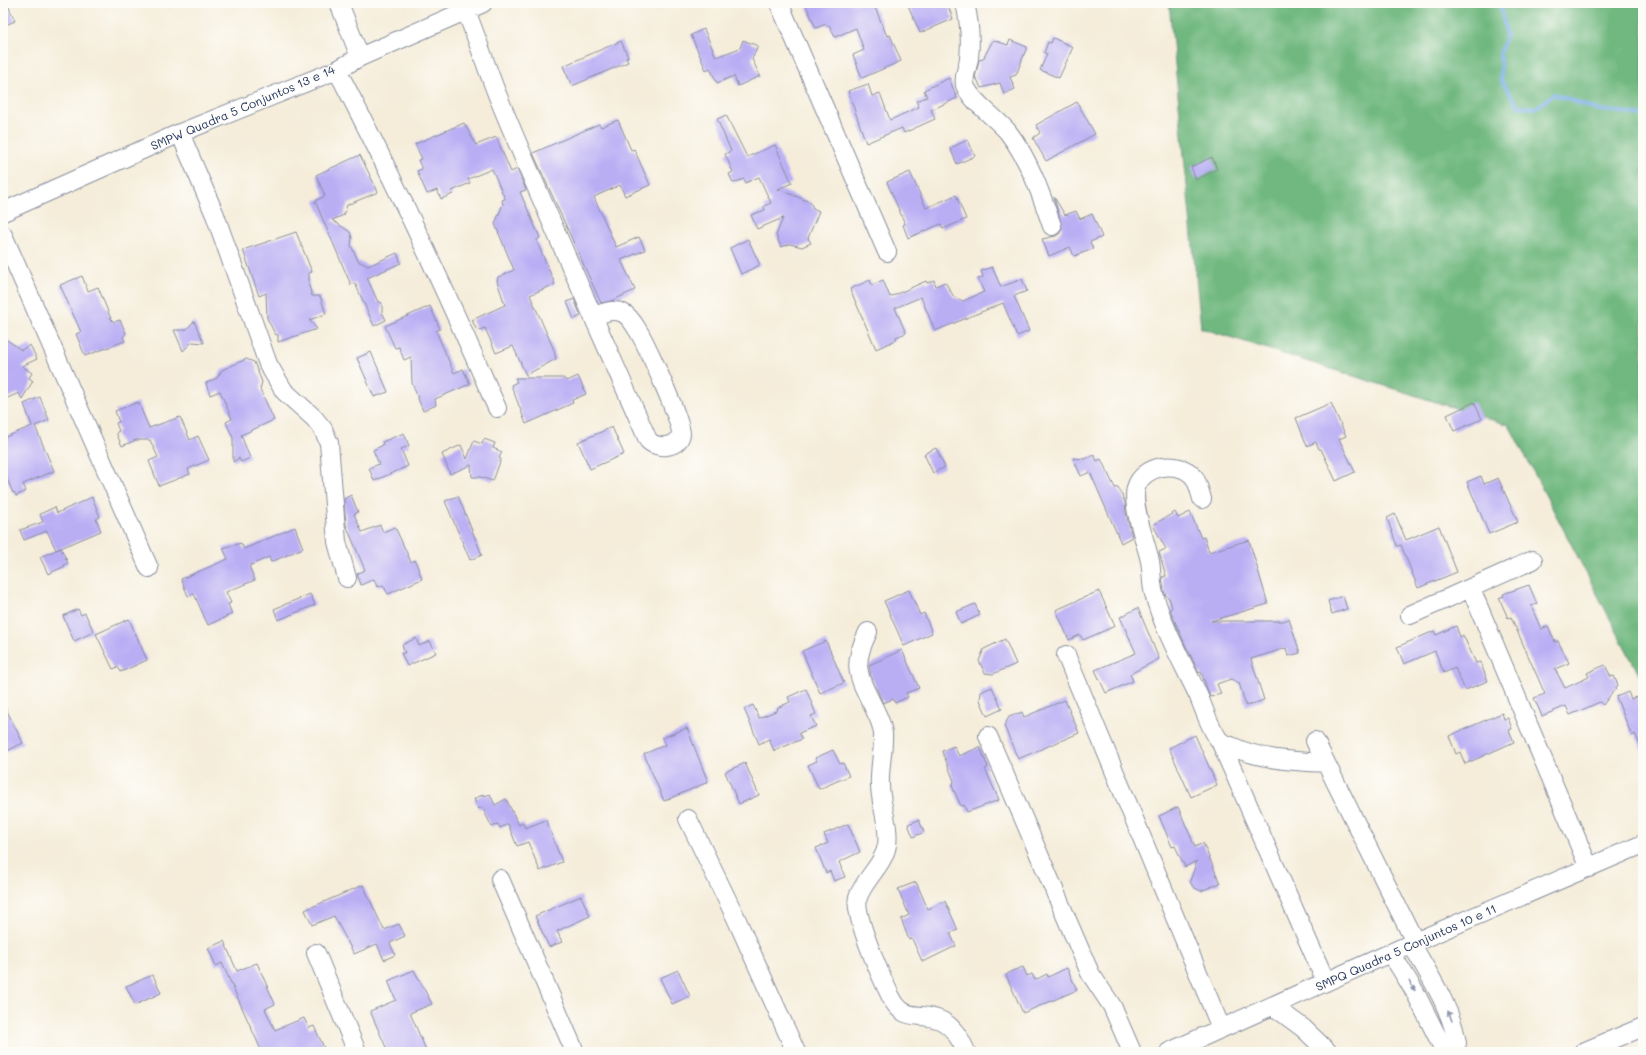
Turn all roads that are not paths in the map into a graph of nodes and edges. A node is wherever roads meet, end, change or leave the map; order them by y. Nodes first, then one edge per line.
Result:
1 (339, 3) edge
2 (483, 3) edge
3 (779, 3) edge
4 (965, 3) edge
5 (466, 11) junction
6 (360, 57) junction
7 (337, 70) junction
8 (180, 133) junction
9 (3, 212) edge
10 (1052, 226) dead end
11 (3, 235) edge
12 (887, 252) dead end
13 (594, 316) junction
14 (497, 408) dead end
15 (1202, 499) dead end
16 (1533, 560) dead end
17 (149, 568) dead end
18 (347, 578) dead end
19 (1471, 589) junction
20 (1410, 615) dead end
21 (868, 632) dead end
22 (1066, 655) dead end
23 (988, 736) dead end
24 (1220, 741) junction
25 (1315, 741) dead end
26 (1326, 763) junction
27 (688, 819) dead end
28 (1643, 844) edge
29 (1589, 868) junction
30 (500, 879) dead end
31 (1413, 943) junction
32 (316, 953) dead end
33 (1391, 953) junction
34 (1326, 982) junction
35 (1273, 1006) junction
36 (1221, 1028) junction
37 (1635, 1030) edge
38 (1643, 1044) edge
39 (357, 1052) edge
40 (575, 1052) edge
41 (796, 1052) edge
42 (966, 1052) edge
43 (1132, 1052) edge
44 (1168, 1052) edge
45 (1328, 1052) edge
46 (1445, 1052) edge
47 (1451, 1052) edge
48 (1583, 1052) edge

1 - 6 street
2 - 5 street, SMPW Quadra 5 Conjuntos 13 e 14
3 - 12 street
4 - 10 street
5 - 6 street, SMPW Quadra 5 Conjuntos 13 e 14
5 - 13 street
6 - 7 street, SMPW Quadra 5 Conjuntos 13 e 14
7 - 8 street, SMPW Quadra 5 Conjuntos 13 e 14
7 - 14 street
8 - 9 street, SMPW Quadra 5 Conjuntos 13 e 14
8 - 18 street
11 - 17 street
13 - 13 street
15 - 24 street
16 - 19 street
19 - 20 street
19 - 29 street
21 - 42 street
22 - 36 street
23 - 43 street
24 - 26 street
24 - 34 street
25 - 26 street
26 - 31 street
27 - 41 street
28 - 29 street, SMPQ Quadra 5 Conjuntos 10 e 11
29 - 31 street, SMPQ Quadra 5 Conjuntos 10 e 11
30 - 40 street
31 - 33 street, SMPQ Quadra 5 Conjuntos 10 e 11
47 -> 31 street
32 - 39 street
33 - 34 street, SMPQ Quadra 5 Conjuntos 10 e 11
33 -> 46 street
34 - 35 street, SMPQ Quadra 5 Conjuntos 10 e 11
35 - 36 street, SMPQ Quadra 5 Conjuntos 10 e 11
35 - 45 street
36 - 44 street, SMPQ Quadra 5 Conjuntos 10 e 11
37 - 38 street
37 - 48 street

